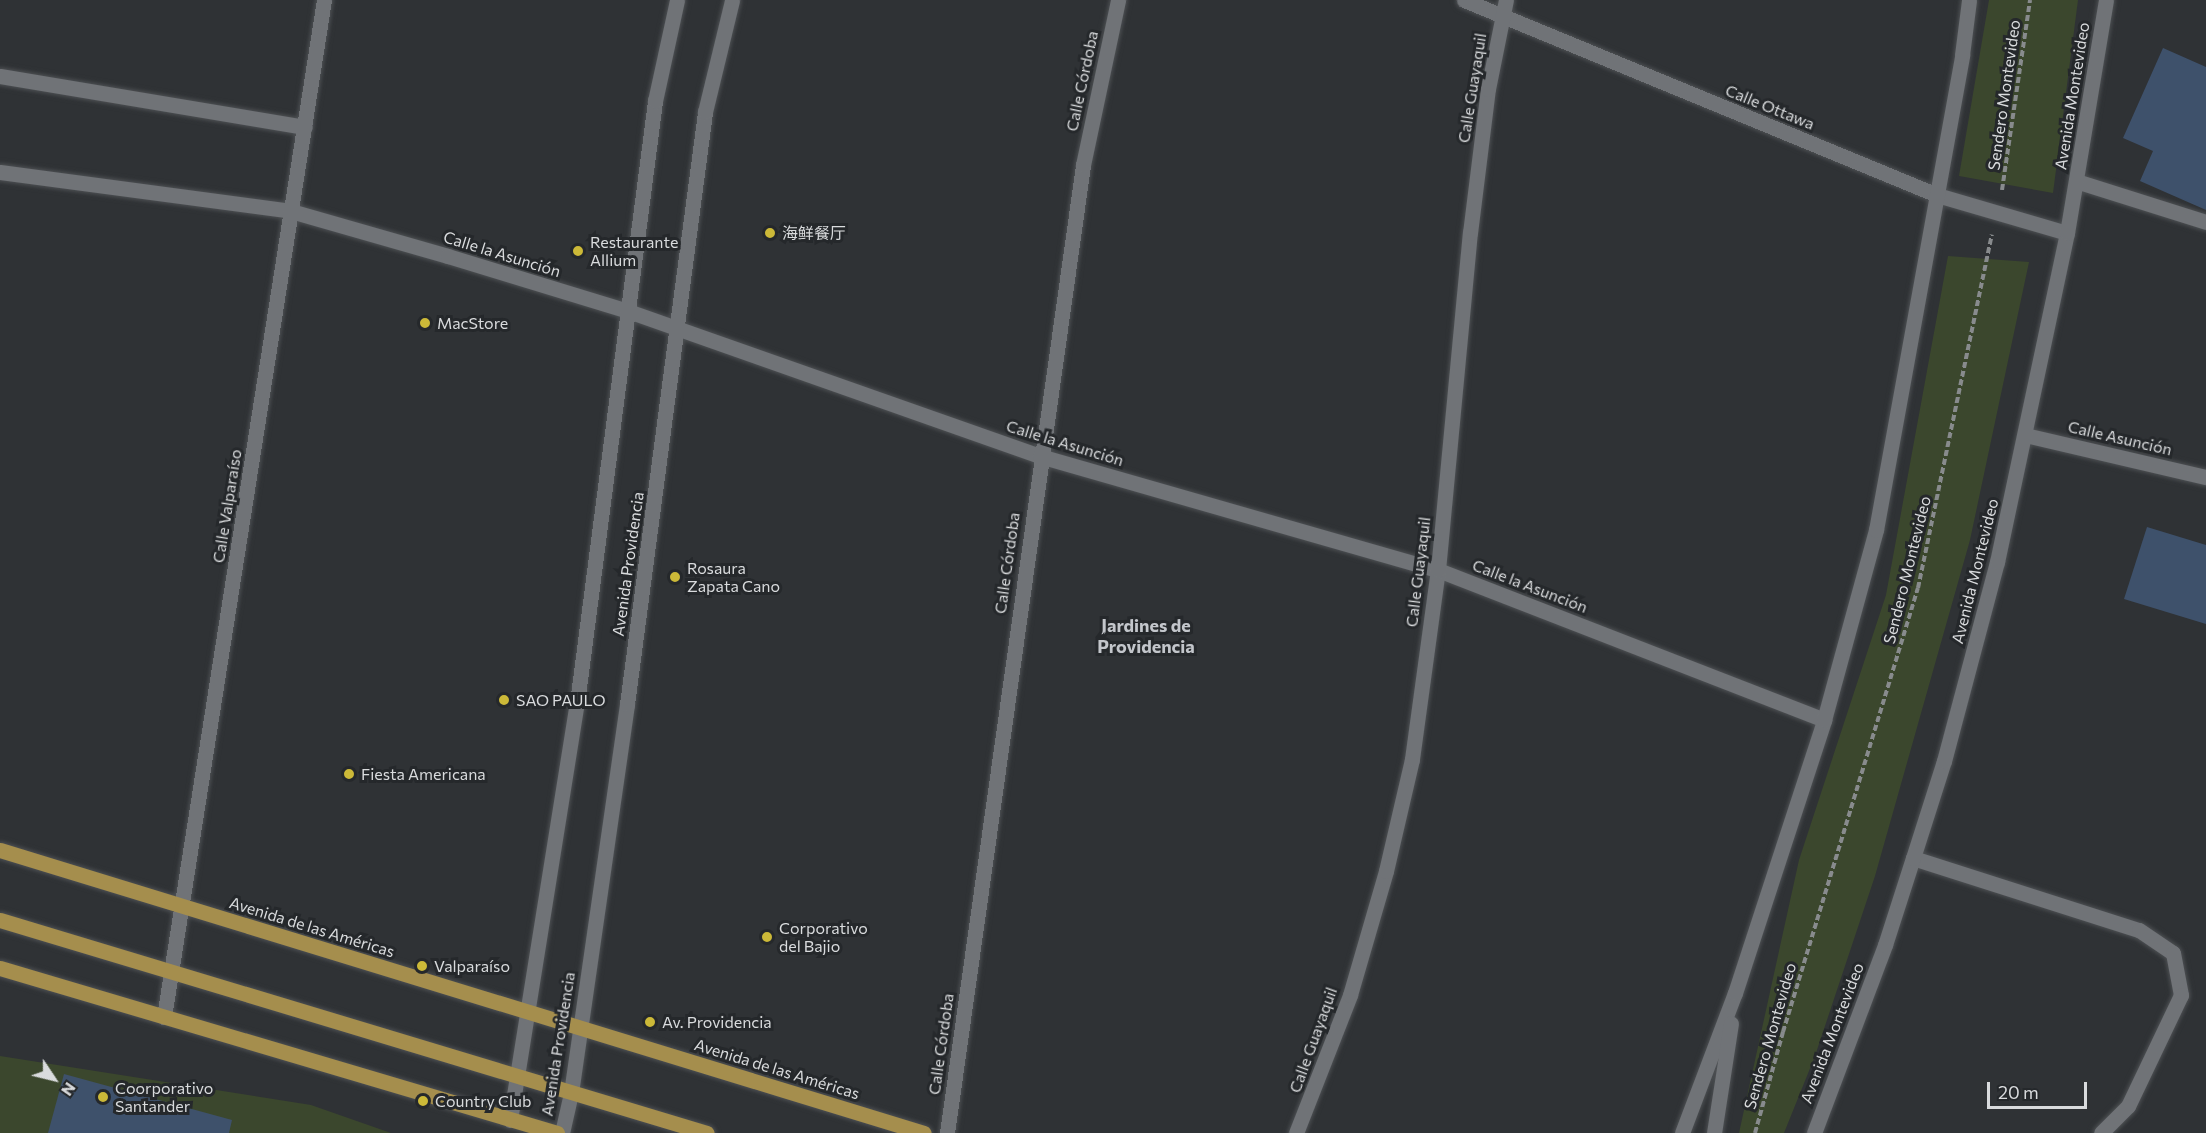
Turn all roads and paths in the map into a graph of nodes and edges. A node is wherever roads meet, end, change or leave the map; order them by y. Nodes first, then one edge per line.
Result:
1 (324, 0) edge
2 (678, 0) edge
3 (732, 0) edge
4 (1118, 0) edge
5 (1464, 0) edge
6 (1506, 0) edge
7 (1969, 0) edge
8 (2030, 0) edge
9 (2106, 0) edge
10 (1503, 16) junction
11 (0, 76) edge
12 (305, 127) junction
13 (0, 172) edge
14 (2076, 181) junction
15 (1937, 195) junction
16 (291, 211) junction
17 (1997, 213) junction
18 (2206, 222) edge
19 (2067, 233) junction
20 (628, 311) junction
21 (678, 329) junction
22 (2025, 435) junction
23 (1040, 456) junction
24 (2206, 477) edge
25 (1438, 570) junction
26 (1824, 720) junction
27 (0, 850) edge
28 (1913, 858) junction
29 (184, 907) junction
30 (0, 920) edge
31 (0, 968) edge
32 (171, 973) junction
33 (1735, 993) junction
34 (528, 1012) junction
35 (164, 1017) junction
36 (580, 1028) junction
37 (519, 1076) junction
38 (571, 1093) junction
39 (510, 1120) junction
40 (558, 1133) edge
41 (562, 1133) edge
42 (707, 1133) edge
43 (924, 1133) edge
44 (947, 1133) edge
45 (1296, 1133) edge
46 (1682, 1133) edge
47 (1714, 1133) edge
48 (1755, 1133) edge
49 (1814, 1133) edge
50 (2101, 1133) edge

1 - 12 street, Calle Valparaíso
2 - 20 street, Avenida Providencia
3 - 21 street, Avenida Providencia
4 - 23 street, Calle Córdoba
5 - 10 street, Calle Ottawa
6 - 10 street, Calle Guayaquil
7 - 15 street
8 - 17 path, Sendero Montevideo
9 - 14 street, Avenida Montevideo
10 - 15 street, Calle Ottawa
10 - 25 street, Calle Guayaquil
11 - 12 street
12 - 16 street, Calle Valparaíso
13 - 16 street, Calle la Asunción
14 - 18 street
14 - 19 street, Avenida Montevideo
15 - 17 street, Calle Ottawa
15 - 26 street
16 - 20 street, Calle la Asunción
16 - 29 street, Calle Valparaíso
17 - 19 street, Calle Ottawa
17 - 48 path, Sendero Montevideo
19 - 22 street, Avenida Montevideo
20 - 21 street, Calle la Asunción
20 - 34 street, Avenida Providencia
21 - 23 street, Calle la Asunción
21 - 36 street, Avenida Providencia
22 - 24 street, Calle Asunción
22 - 28 street, Avenida Montevideo
23 - 25 street, Calle la Asunción
23 - 44 street, Calle Córdoba
25 - 26 street, Calle la Asunción
25 - 45 street, Calle Guayaquil
26 - 33 street
27 - 29 main road, Avenida de las Américas
28 - 49 street, Avenida Montevideo
28 - 50 street
29 - 32 street, Calle Valparaíso
29 - 34 main road, Avenida de las Américas
30 - 32 main road
31 - 35 main road
32 - 35 street, Calle Valparaíso
32 - 37 main road
33 - 46 street
33 - 47 street
34 - 36 main road, Avenida de las Américas
34 - 37 street, Avenida Providencia
35 - 39 main road
36 - 38 street, Avenida Providencia
36 - 43 main road, Avenida de las Américas
37 - 38 main road
37 - 39 street, Avenida Providencia
38 - 41 street, Avenida Providencia
38 - 42 main road
39 - 40 main road

